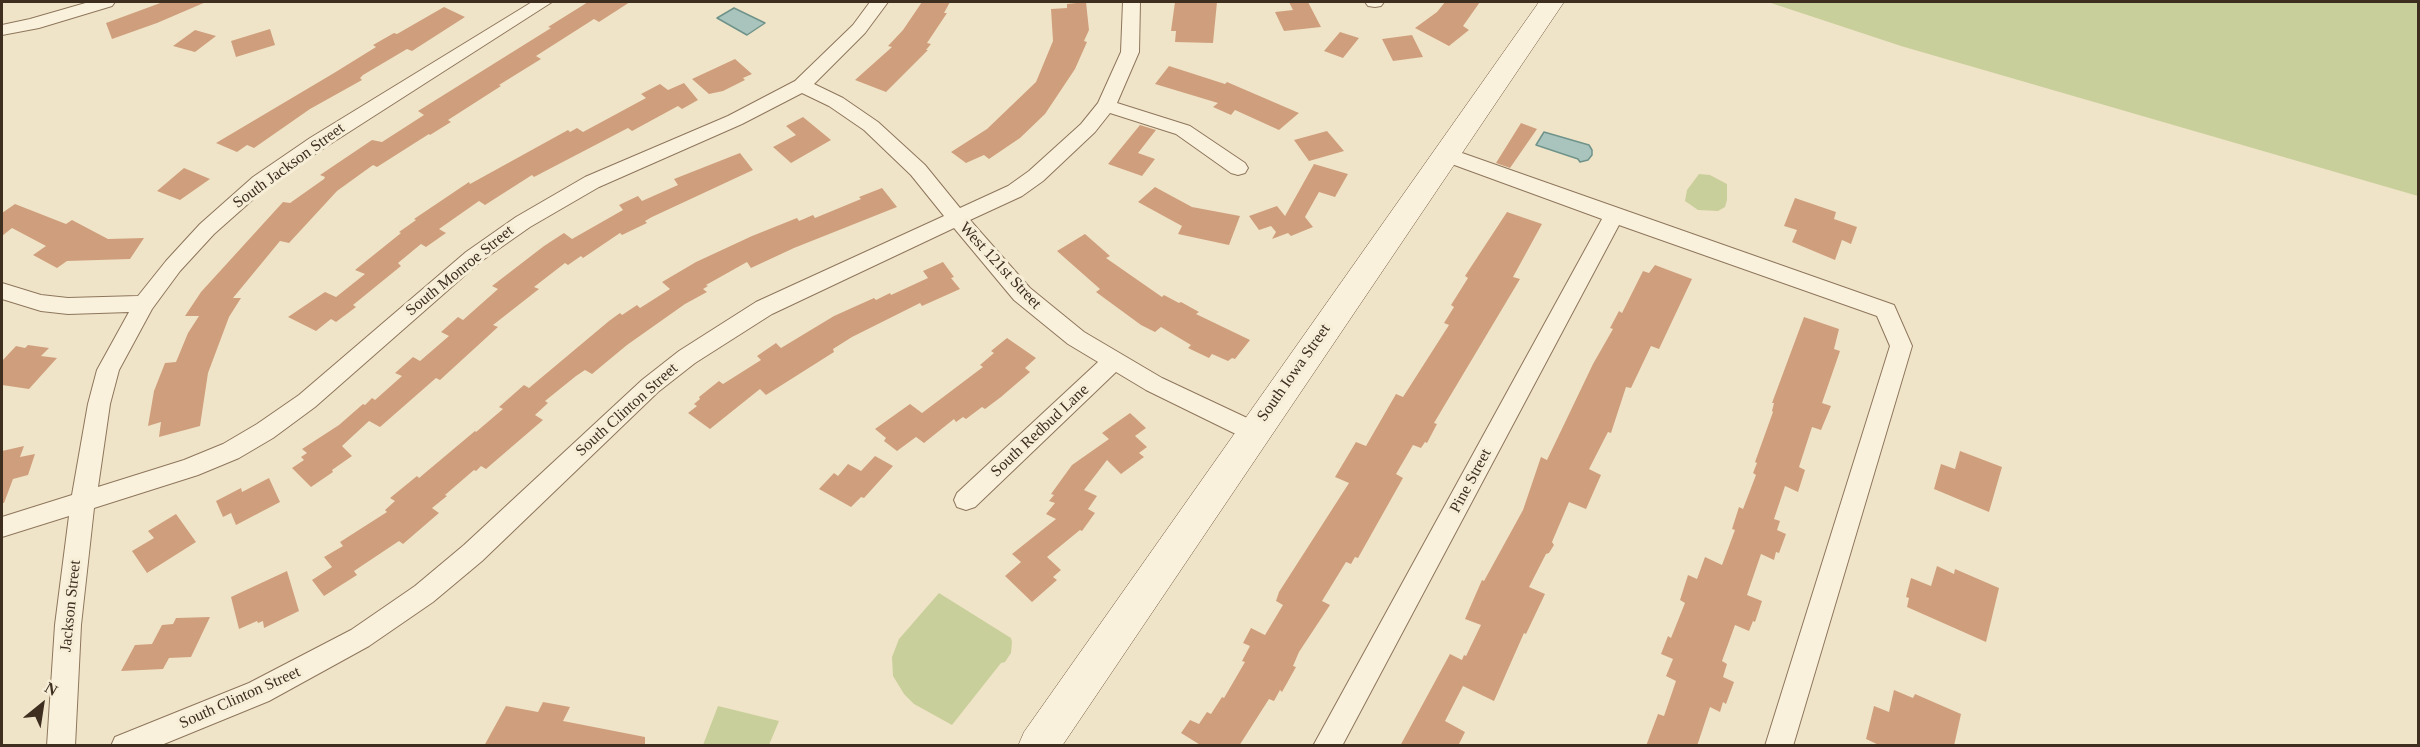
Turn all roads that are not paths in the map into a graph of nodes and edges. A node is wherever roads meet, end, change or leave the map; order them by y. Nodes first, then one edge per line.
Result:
1 (106, 2) edge
2 (543, 2) edge
3 (879, 2) edge
4 (1132, 2) edge
5 (1551, 2) edge
6 (2, 30) edge
7 (802, 85) junction
8 (1106, 106) junction
9 (1446, 154) junction
10 (1238, 168) dead end
11 (1614, 216) junction
12 (956, 219) junction
13 (2, 291) edge
14 (144, 304) junction
15 (1113, 361) junction
16 (1254, 432) junction
17 (90, 500) junction
18 (966, 500) dead end
19 (2, 527) edge
20 (61, 746) edge
21 (125, 746) edge
22 (1038, 746) edge
23 (1327, 746) edge
24 (1779, 746) edge

1 - 6 street
2 - 14 street, South Jackson Street
3 - 7 street, South Monroe Street
4 - 8 street, South Clinton Street
5 - 9 street, South Iowa Street
7 - 12 street, West 121st Street
7 - 17 street, South Monroe Street
8 - 10 street
8 - 12 street, South Clinton Street
9 - 11 street
9 - 16 street, South Iowa Street
11 - 23 street, Pine Street
11 - 24 street
12 - 15 street, West 121st Street
12 - 21 street, South Clinton Street
13 - 14 street
14 - 17 street, South Jackson Street
15 - 16 street, West 121st Street
15 - 18 street, South Redbud Lane
16 - 22 street, South Iowa Street
17 - 19 street, South Monroe Street
17 - 20 street, Jackson Street

